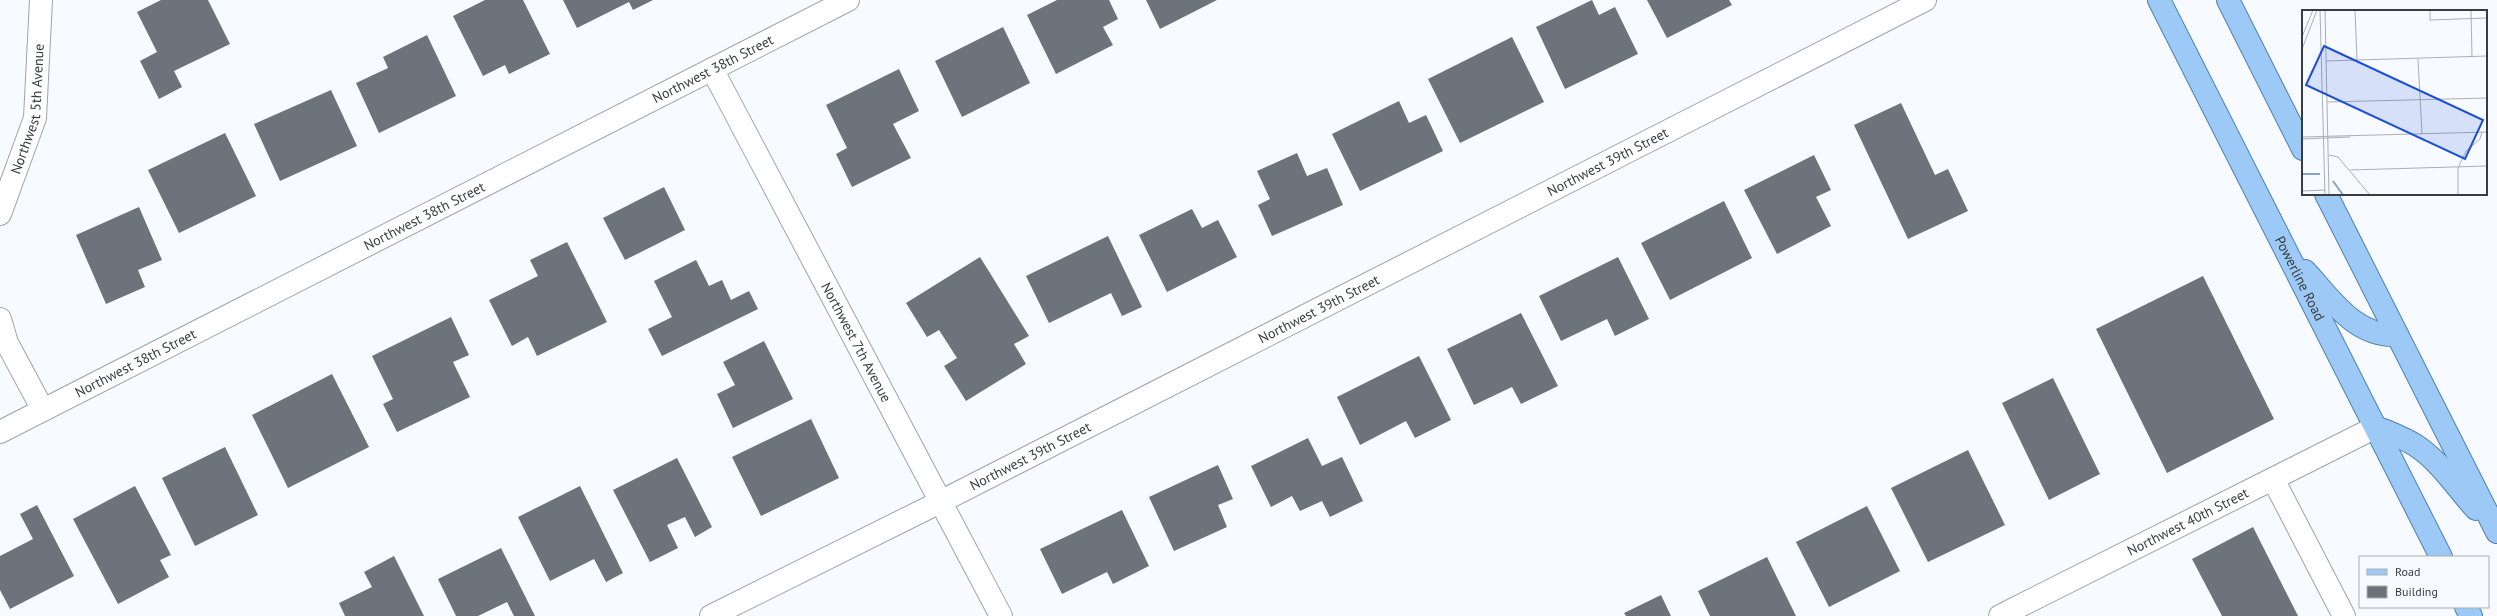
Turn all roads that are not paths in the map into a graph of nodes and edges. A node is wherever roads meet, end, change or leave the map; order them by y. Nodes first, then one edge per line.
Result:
1 (41, 0) edge
2 (848, 0) edge
3 (1925, 0) edge
4 (2159, 0) edge
5 (2228, 0) edge
6 (712, 69) junction
7 (2302, 147) edge
8 (2327, 195) edge
9 (0, 214) edge
10 (2287, 251) junction
11 (0, 319) edge
12 (2397, 335) junction
13 (43, 410) junction
14 (2376, 427) junction
15 (0, 432) edge
16 (2273, 479) junction
17 (940, 502) junction
18 (2497, 532) edge
19 (2440, 556) edge
20 (711, 616) edge
21 (1000, 616) edge
22 (2000, 616) edge
23 (2344, 616) edge

1 - 9 street, Northwest 5th Avenue
2 - 6 street, Northwest 38th Street
3 - 17 street, Northwest 39th Street
4 - 10 main road, Powerline Road
5 - 7 main road
6 - 13 street, Northwest 38th Street
6 - 17 street, Northwest 7th Avenue
8 - 12 main road
10 - 12 main road
10 - 14 main road, Powerline Road
11 - 13 street
12 - 18 main road
13 - 15 street, Northwest 38th Street
14 - 16 street, Northwest 40th Street
14 - 18 main road
14 - 19 main road, Powerline Road
16 - 22 street, Northwest 40th Street
16 - 23 street
17 - 20 street, Northwest 39th Street
17 - 21 street, Northwest 7th Avenue

